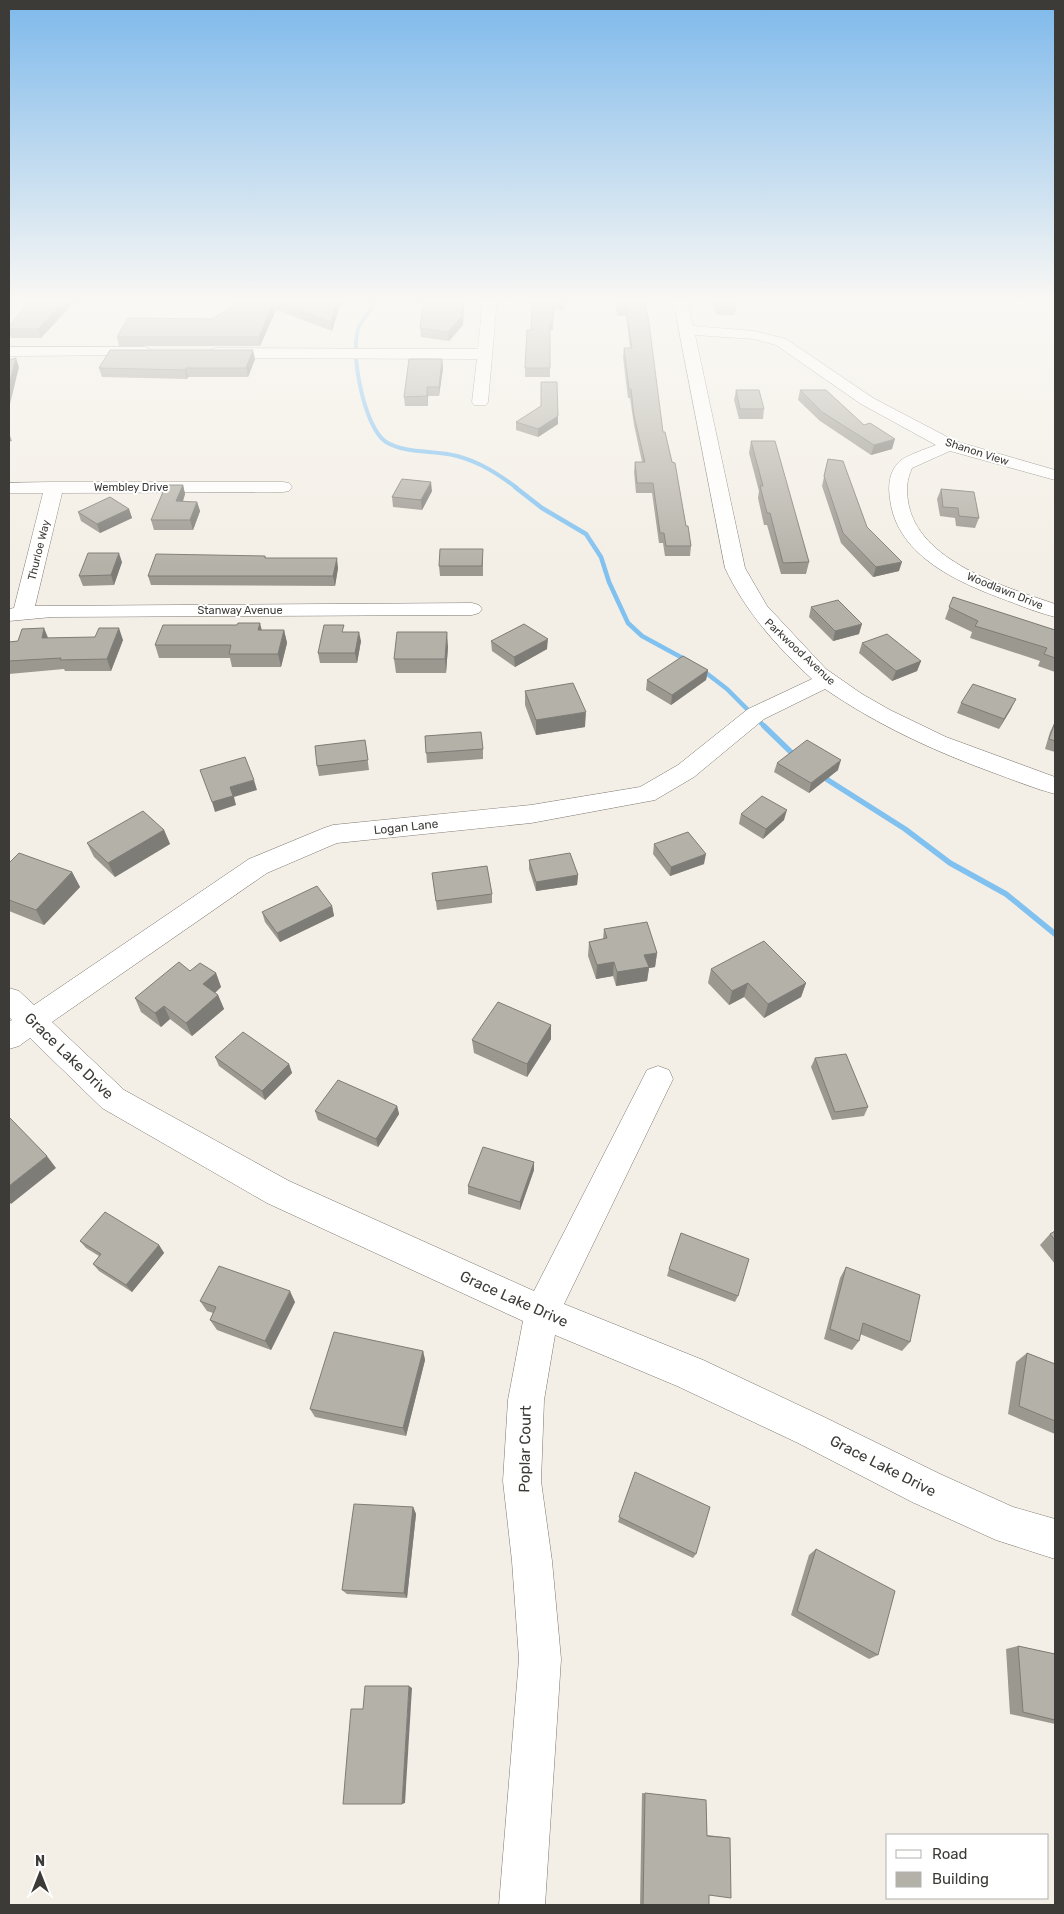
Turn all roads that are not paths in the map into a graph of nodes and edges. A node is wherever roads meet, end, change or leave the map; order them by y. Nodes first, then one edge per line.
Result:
1 (481, 388) edge
2 (698, 388) edge
3 (849, 388) edge
4 (480, 402) dead end
5 (949, 445) junction
6 (1055, 476) edge
7 (283, 486) dead end
8 (54, 487) junction
9 (9, 488) edge
10 (472, 610) dead end
11 (1055, 611) edge
12 (16, 614) edge
13 (827, 680) junction
14 (1055, 786) edge
15 (16, 1019) edge
16 (658, 1079) dead end
17 (542, 1312) junction
18 (1055, 1539) edge
19 (522, 1905) edge

1 - 4 street
2 - 13 street, Parkwood Avenue
3 - 5 street, Shanon View
5 - 6 street, Shanon View
5 - 11 street, Woodlawn Drive
7 - 8 street, Wembley Drive
8 - 9 street, Wembley Drive
8 - 12 street, Thurloe Way
10 - 12 street, Stanway Avenue
13 - 14 street, Parkwood Avenue
13 - 15 street, Logan Lane
15 - 17 street, Grace Lake Drive
16 - 17 street, Poplar Court
17 - 18 street, Grace Lake Drive
17 - 19 street, Poplar Court

